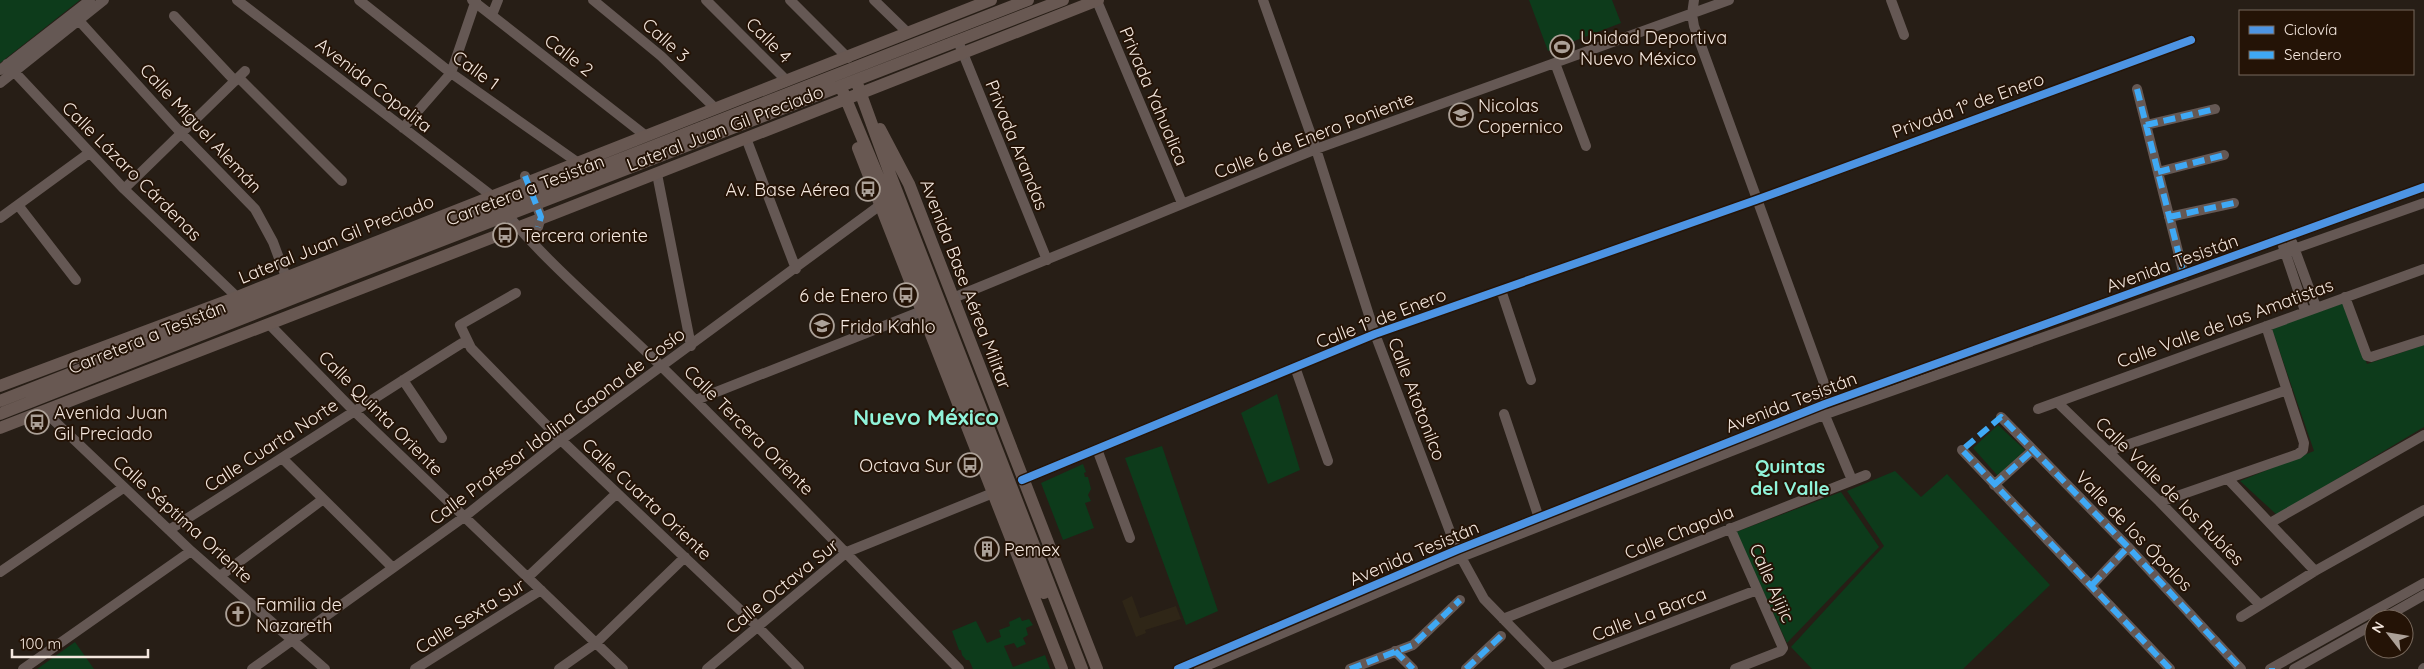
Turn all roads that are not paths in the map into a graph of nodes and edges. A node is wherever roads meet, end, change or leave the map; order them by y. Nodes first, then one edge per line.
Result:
1 (90, 0) edge
2 (104, 0) edge
3 (359, 0) edge
4 (498, 0) edge
5 (593, 0) edge
6 (706, 0) edge
7 (790, 0) edge
8 (874, 0) edge
9 (988, 0) edge
10 (1028, 0) edge
11 (1063, 0) edge
12 (1098, 0) edge
13 (1263, 0) edge
14 (1694, 0) edge
15 (1729, 0) edge
16 (1891, 0) edge
17 (242, 1) edge
18 (475, 1) edge
19 (1692, 14) junction
20 (492, 15) junction
21 (174, 16) dead end
22 (76, 17) junction
23 (908, 33) junction
24 (1904, 35) dead end
25 (2191, 40) dead end
26 (960, 47) junction
27 (1555, 63) junction
28 (7, 69) edge
29 (852, 69) junction
30 (451, 73) junction
31 (836, 75) junction
32 (240, 76) junction
33 (787, 81) junction
34 (0, 83) edge
35 (2137, 89) dead end
36 (862, 93) junction
37 (846, 100) junction
38 (714, 108) junction
39 (2215, 109) dead end
40 (870, 112) junction
41 (851, 114) junction
42 (2146, 124) junction
43 (403, 128) junction
44 (181, 133) junction
45 (646, 136) junction
46 (746, 138) junction
47 (1586, 146) dead end
48 (1316, 149) junction
49 (89, 153) junction
50 (2224, 156) dead end
51 (577, 162) junction
52 (2158, 172) junction
53 (656, 174) junction
54 (524, 176) dead end
55 (342, 181) dead end
56 (2424, 187) edge
57 (124, 189) junction
58 (492, 196) junction
59 (1756, 200) junction
60 (1182, 203) junction
61 (2234, 203) dead end
62 (2424, 203) edge
63 (18, 205) junction
64 (879, 206) junction
65 (504, 211) junction
66 (2169, 217) junction
67 (0, 218) edge
68 (538, 227) dead end
69 (517, 228) junction
70 (2286, 238) junction
71 (2290, 250) junction
72 (1047, 260) junction
73 (796, 269) junction
74 (2424, 269) edge
75 (2184, 275) junction
76 (286, 277) junction
77 (76, 280) dead end
78 (1501, 290) junction
79 (516, 293) dead end
80 (237, 297) junction
81 (2345, 297) junction
82 (953, 298) junction
83 (2316, 307) junction
84 (922, 310) junction
85 (2305, 311) junction
86 (269, 324) junction
87 (2266, 326) junction
88 (1375, 334) junction
89 (467, 340) junction
90 (2424, 340) edge
91 (691, 346) junction
92 (662, 367) junction
93 (1294, 368) junction
94 (403, 380) junction
95 (1532, 380) dead end
96 (1, 384) edge
97 (2287, 390) junction
98 (696, 400) junction
99 (0, 401) edge
100 (2057, 402) junction
101 (1826, 409) junction
102 (2038, 409) dead end
103 (353, 410) junction
104 (44, 411) junction
105 (0, 414) edge
106 (1504, 414) dead end
107 (2001, 417) dead end
108 (0, 428) edge
109 (2424, 435) edge
110 (442, 438) dead end
111 (561, 440) junction
112 (1097, 449) junction
113 (1962, 450) dead end
114 (2033, 450) junction
115 (2109, 451) junction
116 (282, 458) junction
117 (1328, 461) dead end
118 (1866, 475) dead end
119 (2228, 479) junction
120 (1022, 480) junction
121 (1852, 480) junction
122 (1994, 485) junction
123 (122, 488) junction
124 (617, 493) junction
125 (993, 493) junction
126 (322, 500) junction
127 (2160, 502) junction
128 (2423, 512) edge
129 (464, 517) junction
130 (1539, 518) junction
131 (2270, 523) junction
132 (1730, 528) junction
133 (169, 530) junction
134 (1130, 538) dead end
135 (2128, 547) junction
136 (191, 551) junction
137 (847, 552) junction
138 (1459, 554) junction
139 (685, 557) junction
140 (393, 568) junction
141 (2316, 571) junction
142 (0, 572) edge
143 (220, 576) junction
144 (528, 577) junction
145 (2424, 583) edge
146 (2092, 585) junction
147 (541, 590) junction
148 (1758, 590) junction
149 (2424, 595) edge
150 (1460, 600) dead end
151 (2259, 604) junction
152 (2400, 609) edge
153 (2241, 617) dead end
154 (1503, 619) junction
155 (757, 626) junction
156 (2364, 630) edge
157 (1501, 636) dead end
158 (292, 640) junction
159 (596, 643) junction
160 (1395, 651) junction
161 (956, 668) edge
162 (1552, 668) edge
163 (23, 669) edge
164 (252, 669) edge
165 (325, 669) edge
166 (415, 669) edge
167 (559, 669) edge
168 (623, 669) edge
169 (707, 669) edge
170 (799, 669) edge
171 (1062, 669) edge
172 (1074, 669) edge
173 (1082, 669) edge
174 (1098, 669) edge
175 (1178, 669) edge
176 (1199, 669) edge
177 (1350, 669) edge
178 (1413, 669) edge
179 (1466, 669) edge
180 (1735, 669) edge
181 (2170, 669) edge
182 (2241, 669) edge
183 (2272, 669) edge
184 (2294, 669) edge

1 - 22 street
2 - 22 street
3 - 30 street, Calle 1
4 - 20 street
5 - 38 street, Calle 3
6 - 33 street, Calle 4
7 - 29 street
8 - 23 street
9 - 23 main road, Lateral Juan Gil Preciado
10 - 29 main road, Carretera a Tesistán
11 - 26 main road, Carretera a Tesistán
12 - 26 main road, Lateral Juan Gil Preciado
12 - 60 street, Privada Yahualica
13 - 48 street, Calle Atotonilco
14 - 19 street
15 - 19 street, Calle 6 de Enero Poniente
16 - 24 street
17 - 43 street, Avenida Copalita
18 - 20 street, Calle 2
18 - 30 street
19 - 27 street, Calle 6 de Enero Poniente
19 - 59 street
20 - 45 street, Calle 2
21 - 32 street
22 - 28 street
22 - 44 street, Calle Miguel Alemán
23 - 29 main road, Lateral Juan Gil Preciado
25 - 59 street, Privada 1° de Enero
26 - 29 main road, Carretera a Tesistán
26 - 36 main road, Lateral Juan Gil Preciado
26 - 72 street, Privada Arandas
27 - 47 street
27 - 48 street, Calle 6 de Enero Poniente
28 - 34 street
28 - 49 street, Calle Lázaro Cárdenas
29 - 31 main road, Lateral Juan Gil Preciado
29 - 31 main road, Carretera a Tesistán
29 - 36 main road, Avenida Base Aérea Militar
30 - 43 street
30 - 51 street, Calle 1
31 - 33 main road, Lateral Juan Gil Preciado
31 - 37 main road
31 - 65 main road, Carretera a Tesistán
32 - 44 street
32 - 55 street
33 - 38 main road, Lateral Juan Gil Preciado
35 - 42 street
36 - 37 main road, Lateral Juan Gil Preciado
36 - 40 main road, Avenida Base Aérea Militar
37 - 41 main road
37 - 46 main road, Lateral Juan Gil Preciado
38 - 45 main road, Lateral Juan Gil Preciado
39 - 42 street
40 - 82 main road, Avenida Base Aérea Militar
40 - 173 main road, Avenida Base Aérea Militar
41 - 64 main road
41 - 172 main road
42 - 52 street
43 - 58 street, Avenida Copalita
44 - 57 street
44 - 76 street, Calle Miguel Alemán
45 - 51 main road, Lateral Juan Gil Preciado
46 - 53 main road, Lateral Juan Gil Preciado
46 - 73 street
48 - 60 street, Calle 6 de Enero Poniente
48 - 88 street, Calle Atotonilco
49 - 57 street, Calle Lázaro Cárdenas
49 - 63 street
50 - 52 street
51 - 58 main road, Lateral Juan Gil Preciado
52 - 66 street
53 - 69 main road, Lateral Juan Gil Preciado
53 - 91 street
54 - 68 street, bridge
56 - 70 street, Avenida Tesistán
57 - 80 street, Calle Lázaro Cárdenas
58 - 65 street, Calle Tercera Oriente
58 - 76 main road, Lateral Juan Gil Preciado
59 - 78 street, Calle 1° de Enero
59 - 101 street
60 - 72 street, Calle 6 de Enero Poniente
61 - 66 street
62 - 71 street, Avenida Tesistán
63 - 67 street
63 - 77 street
64 - 73 street, Calle Profesor Idolina Gaona de Cosío
64 - 84 main road
65 - 69 street, Calle Tercera Oriente
65 - 99 main road, Carretera a Tesistán
65 - 105 main road, Carretera a Tesistán
66 - 75 street
69 - 86 main road, Lateral Juan Gil Preciado
69 - 92 street, Calle Tercera Oriente
70 - 71 street
70 - 75 street, Avenida Tesistán
71 - 83 street
71 - 85 street
71 - 101 street, Avenida Tesistán
72 - 82 street, Calle 6 de Enero Poniente
73 - 91 street, Calle Profesor Idolina Gaona de Cosío
74 - 81 street, Calle Valle de las Amatistas
75 - 101 street, Avenida Tesistán
76 - 80 main road, Lateral Juan Gil Preciado
78 - 88 street, Calle 1° de Enero
78 - 95 street
79 - 89 street, Calle Cuarta Oriente
80 - 96 main road, Lateral Juan Gil Preciado
81 - 83 street, Calle Valle de las Amatistas
81 - 90 street
82 - 120 main road, Avenida Base Aérea Militar
83 - 85 street, Calle Valle de las Amatistas
84 - 98 street
84 - 125 main road
85 - 87 street, Calle Valle de las Amatistas
86 - 103 street, Calle Quinta Oriente
86 - 104 main road, Lateral Juan Gil Preciado
87 - 97 street
87 - 100 street, Calle Valle de las Amatistas
88 - 93 street, Calle 1° de Enero
88 - 138 street, Calle Atotonilco
89 - 94 street, Calle Cuarta Norte
89 - 111 street, Calle Cuarta Oriente
91 - 92 street, Calle Profesor Idolina Gaona de Cosío
92 - 98 street, Calle Tercera Oriente
92 - 111 street, Calle Profesor Idolina Gaona de Cosío
93 - 112 street, Calle 1° de Enero
93 - 117 street
94 - 103 street, Calle Cuarta Norte
94 - 110 street
97 - 115 street
97 - 119 street
98 - 137 street, Calle Tercera Oriente
100 - 102 street, Calle Valle de las Amatistas
100 - 115 street, Calle Valle de los Rubíes
101 - 121 street
101 - 130 street, Avenida Tesistán
101 - 138 street, Avenida Tesistán
103 - 116 street, Calle Cuarta Norte
103 - 129 street, Calle Quinta Oriente
104 - 108 main road, Lateral Juan Gil Preciado
104 - 123 street, Calle Séptima Oriente
106 - 130 street
107 - 114 street, Valle de los Ópalos
109 - 131 street
111 - 124 street, Calle Cuarta Oriente
111 - 129 street, Calle Profesor Idolina Gaona de Cosío
112 - 120 street, Calle 1° de Enero
112 - 134 street
113 - 122 street
114 - 122 street
114 - 135 street, Valle de los Ópalos
115 - 127 street, Calle Valle de los Rubíes
116 - 126 street
116 - 133 street, Calle Cuarta Norte
118 - 121 street, Calle Chapala
119 - 127 street
119 - 131 street
120 - 174 main road, Avenida Base Aérea Militar
121 - 132 street, Calle Chapala
122 - 146 street
123 - 133 street, Calle Séptima Oriente
123 - 142 street
124 - 139 street, Calle Cuarta Oriente
124 - 144 street, Calle Sexta Sur
125 - 137 street, Calle Octava Sur
125 - 171 main road
126 - 140 street
126 - 143 street
127 - 151 street, Calle Valle de los Rubíes
128 - 141 street
129 - 140 street, Calle Profesor Idolina Gaona de Cosío
129 - 144 street, Calle Quinta Oriente
130 - 138 street, Avenida Tesistán
131 - 141 street
132 - 148 street, Calle Ajijic
132 - 154 street, Calle Chapala
133 - 136 street, Calle Séptima Oriente
135 - 146 street
135 - 182 street, Valle de los Ópalos
136 - 143 street, Calle Séptima Oriente
136 - 163 street
137 - 155 street, Calle Octava Sur
137 - 161 street, Calle Tercera Oriente
138 - 154 street, Calle Atotonilco
138 - 175 street, Avenida Tesistán
138 - 176 street, Avenida Tesistán
139 - 155 street, Calle Cuarta Oriente
139 - 159 street
140 - 158 street, Calle Profesor Idolina Gaona de Cosío
141 - 151 street
143 - 158 street, Calle Séptima Oriente
144 - 147 street, Calle Quinta Oriente
145 - 183 street
146 - 181 street
147 - 159 street, Calle Quinta Oriente
147 - 166 street, Calle Sexta Sur
148 - 162 street, Calle La Barca
148 - 180 street, Calle Ajijic
149 - 152 street
150 - 160 street
151 - 153 street
154 - 162 street, Calle Atotonilco
155 - 169 street, Calle Octava Sur
155 - 170 street, Calle Cuarta Oriente
156 - 184 street
157 - 179 street
158 - 164 street, Calle Profesor Idolina Gaona de Cosío
158 - 165 street, Calle Séptima Oriente
159 - 167 street
159 - 168 street, Calle Quinta Oriente
160 - 177 street
160 - 178 street

